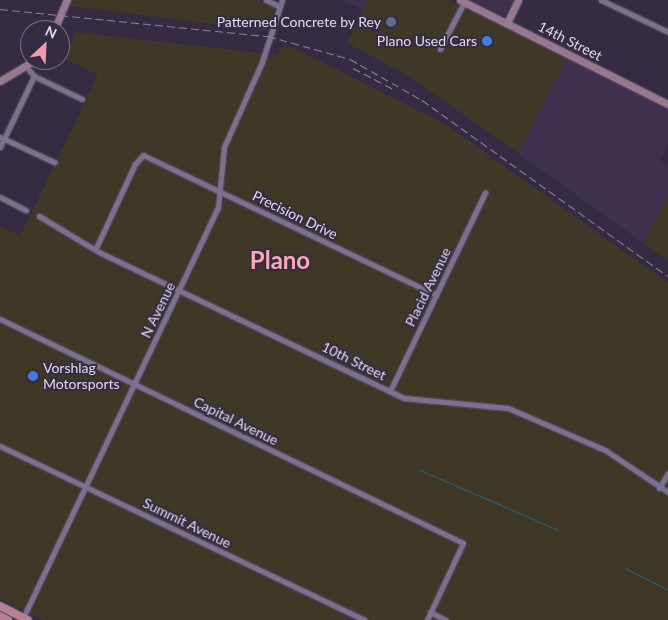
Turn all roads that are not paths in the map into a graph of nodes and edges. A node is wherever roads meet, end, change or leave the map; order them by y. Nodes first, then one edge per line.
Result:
1 (67, 0) edge
2 (266, 0) edge
3 (282, 0) edge
4 (518, 0) edge
5 (601, 0) edge
6 (462, 1) edge
7 (279, 6) junction
8 (58, 20) edge
9 (507, 24) junction
10 (668, 32) edge
11 (440, 49) dead end
12 (23, 70) edge
13 (29, 70) edge
14 (34, 76) junction
15 (0, 81) edge
16 (82, 99) dead end
17 (668, 104) edge
18 (2, 138) edge
19 (0, 147) edge
20 (54, 162) dead end
21 (221, 192) junction
22 (485, 193) dead end
23 (0, 197) edge
24 (26, 210) dead end
25 (39, 216) dead end
26 (96, 248) junction
27 (180, 290) junction
28 (436, 295) junction
29 (0, 319) edge
30 (135, 384) junction
31 (390, 391) junction
32 (0, 446) edge
33 (668, 473) edge
34 (86, 487) junction
35 (659, 488) junction
36 (668, 492) edge
37 (0, 606) edge
38 (430, 612) junction
39 (0, 616) edge
40 (24, 619) edge
41 (8, 620) edge
42 (365, 620) edge
43 (426, 620) edge
44 (446, 620) edge

1 - 8 main road
2 - 7 street
3 - 7 street, N Avenue
4 - 9 main road
5 - 10 street
6 - 9 main road, 14th Street
6 - 11 street
7 - 21 street, N Avenue
9 - 17 main road, 14th Street
12 - 15 main road
13 - 14 street
14 - 16 street
14 - 18 street
18 - 19 street
18 - 20 street
21 - 26 street, Precision Drive
21 - 27 street, N Avenue
21 - 28 street, Precision Drive
22 - 28 street, Placid Avenue
23 - 24 street
25 - 26 street, 10th Street
26 - 27 street, 10th Street
27 - 30 street, N Avenue
27 - 31 street, 10th Street
28 - 31 street, Placid Avenue
29 - 30 street, Capital Avenue
30 - 34 street, N Avenue
30 - 38 street, Capital Avenue
31 - 35 street, 10th Street
32 - 34 street, Summit Avenue
33 - 35 street
34 - 40 street, N Avenue
34 - 42 street, Summit Avenue
35 - 36 street, 10th Street
37 - 40 main road
38 - 43 street
38 - 44 street
39 - 41 main road

